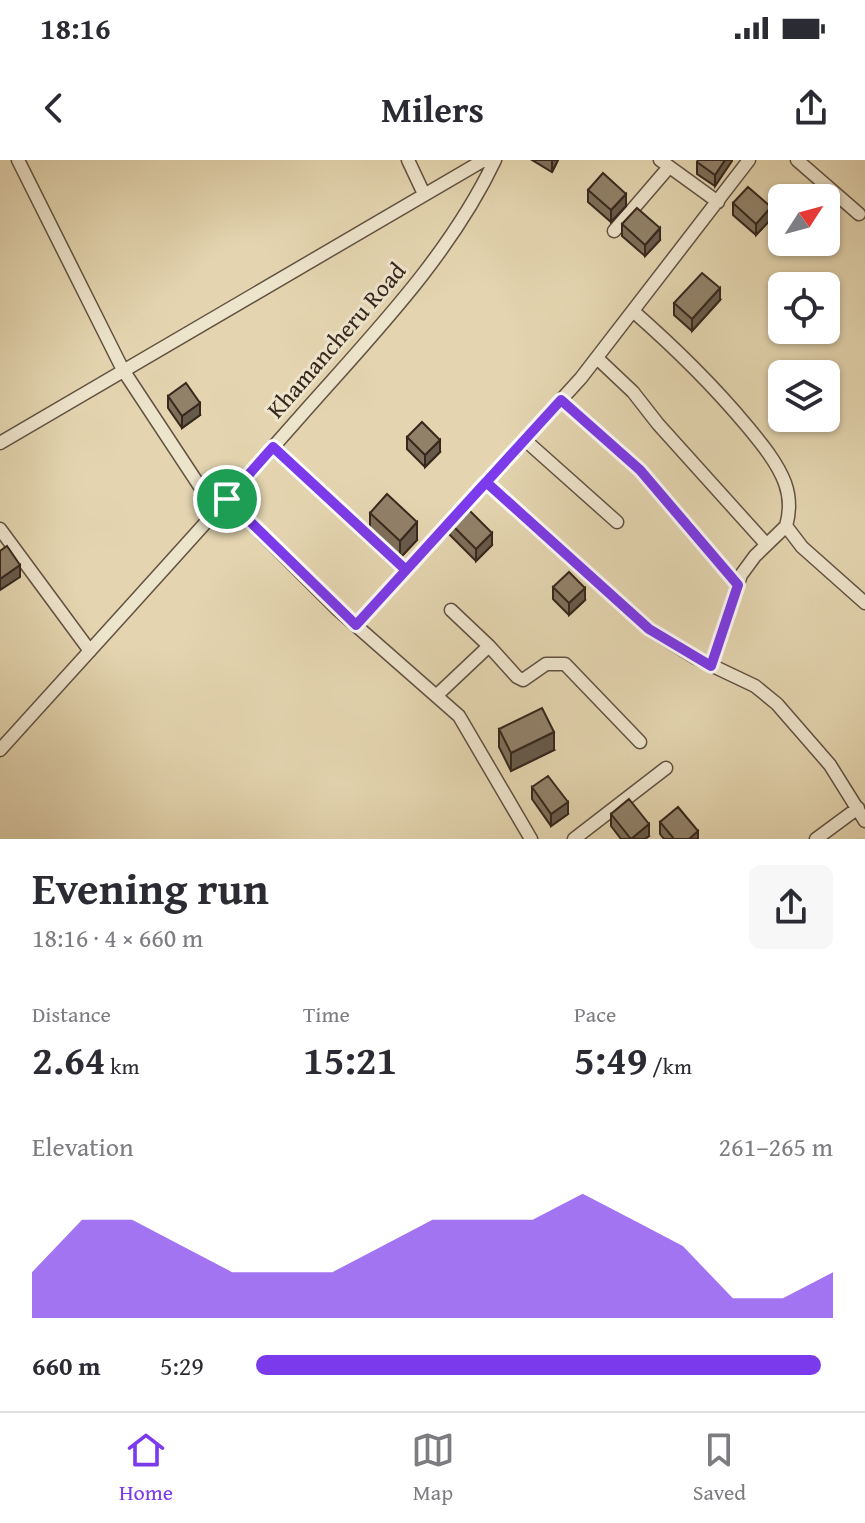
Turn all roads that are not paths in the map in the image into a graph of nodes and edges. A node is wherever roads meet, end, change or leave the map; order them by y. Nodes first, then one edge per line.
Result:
1 (18, 160) edge
2 (408, 160) edge
3 (484, 160) edge
4 (495, 160) edge
5 (749, 160) edge
6 (797, 160) edge
7 (664, 164) edge
8 (424, 194) junction
9 (718, 202) junction
10 (859, 214) dead end
11 (614, 231) dead end
12 (633, 311) junction
13 (597, 358) junction
14 (123, 370) junction
15 (561, 400) junction
16 (525, 440) junction
17 (0, 443) edge
18 (273, 447) junction
19 (486, 482) junction
20 (227, 499) junction
21 (216, 511) junction
22 (617, 522) dead end
23 (786, 526) junction
24 (0, 529) edge
25 (766, 544) junction
26 (406, 570) junction
27 (738, 585) junction
28 (865, 603) edge
29 (451, 610) dead end
30 (356, 625) junction
31 (489, 646) junction
32 (90, 651) junction
33 (711, 666) junction
34 (436, 696) junction
35 (640, 742) dead end
36 (0, 750) edge
37 (666, 768) dead end
38 (858, 808) junction
39 (865, 821) edge
40 (531, 839) edge
41 (574, 839) edge
42 (816, 839) edge

1 - 14 street
2 - 8 street
3 - 8 street
4 - 18 street, Khamancheru Road
5 - 9 street
6 - 10 street
7 - 9 street
7 - 11 street
8 - 14 street
9 - 12 street
12 - 13 street
12 - 23 street
13 - 15 street
13 - 25 street
14 - 17 street
14 - 21 street
15 - 16 street
15 - 27 street
16 - 19 street
16 - 22 street
18 - 20 street, Khamancheru Road
18 - 26 street
19 - 26 street
19 - 33 street
20 - 21 street, Khamancheru Road
20 - 30 street
21 - 32 street, Khamancheru Road
23 - 25 street
23 - 28 street
24 - 32 street
25 - 27 street
26 - 30 street
27 - 33 street
29 - 31 street
30 - 34 street
31 - 34 street
31 - 35 street
32 - 36 street, Khamancheru Road
33 - 38 street
34 - 40 street
37 - 41 street
38 - 39 street
38 - 42 street

